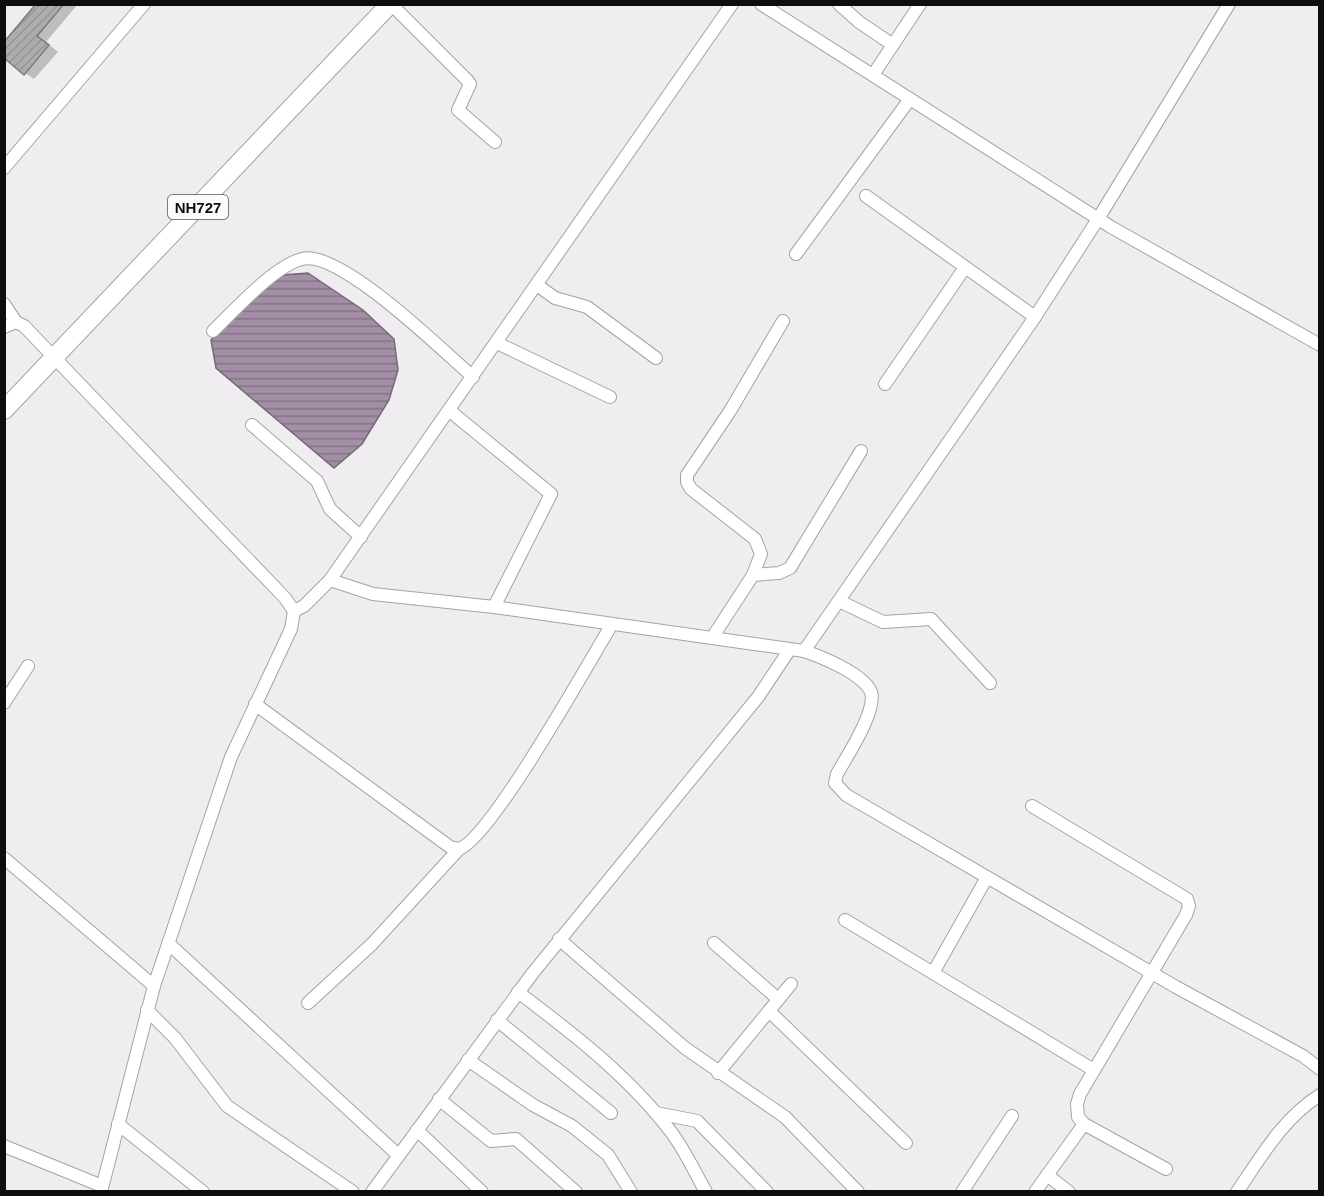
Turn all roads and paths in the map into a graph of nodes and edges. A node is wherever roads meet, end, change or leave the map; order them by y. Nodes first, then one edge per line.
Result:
1 (144, 4) edge
2 (391, 4) edge
3 (732, 4) edge
4 (761, 4) edge
5 (839, 4) edge
6 (920, 4) edge
7 (1229, 4) edge
8 (893, 45) junction
9 (873, 75) junction
10 (910, 99) junction
11 (495, 142) dead end
12 (4, 168) edge
13 (866, 196) dead end
14 (1098, 219) junction
15 (796, 254) dead end
16 (964, 269) junction
17 (537, 285) junction
18 (4, 304) edge
19 (1035, 317) junction
20 (783, 321) dead end
21 (10, 325) edge
22 (213, 331) dead end
23 (497, 343) junction
24 (1320, 345) edge
25 (54, 357) junction
26 (656, 358) dead end
27 (473, 377) junction
28 (885, 384) dead end
29 (610, 397) dead end
30 (4, 410) edge
31 (450, 411) junction
32 (252, 425) dead end
33 (861, 451) dead end
34 (361, 537) junction
35 (753, 575) junction
36 (330, 580) junction
37 (839, 601) junction
38 (494, 607) junction
39 (294, 611) junction
40 (612, 624) junction
41 (712, 638) junction
42 (790, 649) junction
43 (804, 651) junction
44 (28, 666) dead end
45 (990, 683) dead end
46 (4, 703) edge
47 (255, 704) junction
48 (1032, 806) dead end
49 (459, 849) junction
50 (4, 858) edge
51 (986, 879) junction
52 (845, 920) dead end
53 (559, 939) junction
54 (168, 943) junction
55 (714, 943) dead end
56 (933, 973) junction
57 (1152, 974) junction
58 (791, 984) dead end
59 (154, 986) junction
60 (518, 992) junction
61 (778, 999) junction
62 (308, 1003) dead end
63 (147, 1010) junction
64 (769, 1011) junction
65 (498, 1020) junction
66 (468, 1060) junction
67 (1092, 1069) junction
68 (1320, 1069) edge
69 (718, 1073) junction
70 (1320, 1095) edge
71 (439, 1099) junction
72 (611, 1113) dead end
73 (656, 1113) junction
74 (1012, 1116) dead end
75 (118, 1124) junction
76 (1084, 1124) junction
77 (417, 1130) junction
78 (906, 1143) dead end
79 (4, 1146) edge
80 (398, 1155) junction
81 (1166, 1169) dead end
82 (1047, 1175) junction
83 (102, 1189) edge
84 (203, 1191) edge
85 (353, 1191) edge
86 (372, 1191) edge
87 (482, 1191) edge
88 (576, 1191) edge
89 (632, 1191) edge
90 (706, 1191) edge
91 (767, 1191) edge
92 (858, 1191) edge
93 (963, 1191) edge
94 (1035, 1191) edge
95 (1069, 1191) edge
96 (1238, 1191) edge

1 - 12 street
2 - 11 street
2 - 25 highway, NH727
3 - 17 street
4 - 9 street
5 - 8 street
6 - 8 street
7 - 14 street
8 - 9 street
9 - 10 street
10 - 14 street
10 - 15 street
13 - 16 street
14 - 19 street
14 - 24 street
16 - 19 street
16 - 28 street
17 - 23 street
17 - 26 street
18 - 21 street
19 - 37 street
20 - 35 street
21 - 25 street
22 - 27 street
23 - 27 street
23 - 29 street
25 - 30 highway, NH727
25 - 39 street
27 - 31 street
31 - 34 street
31 - 38 street
32 - 34 street
33 - 35 street
34 - 36 street
35 - 41 street
36 - 38 street
36 - 39 street
37 - 43 street
37 - 45 street
38 - 40 street
39 - 47 street
40 - 41 street
40 - 49 street
41 - 42 street
42 - 43 street
42 - 53 street
43 - 51 street
44 - 46 street
47 - 49 street
47 - 54 street
48 - 57 street
49 - 62 street
50 - 59 street
51 - 56 street
51 - 57 street
52 - 56 street
53 - 60 street
53 - 69 street
54 - 59 street
54 - 80 street
55 - 61 street
56 - 67 street
57 - 67 street
57 - 68 street
58 - 61 street
59 - 63 street
60 - 65 street
60 - 73 street
61 - 64 street
63 - 75 street
63 - 85 street
64 - 69 street
64 - 78 street
65 - 66 street
65 - 72 street
66 - 71 street
66 - 89 street
67 - 76 street
69 - 92 street
70 - 96 street
71 - 77 street
71 - 88 street
73 - 90 street
73 - 91 street
74 - 93 street
75 - 83 street
75 - 84 street
76 - 81 street
76 - 82 street
77 - 80 street
77 - 87 street
79 - 83 street
80 - 86 street
82 - 94 street
82 - 95 street

